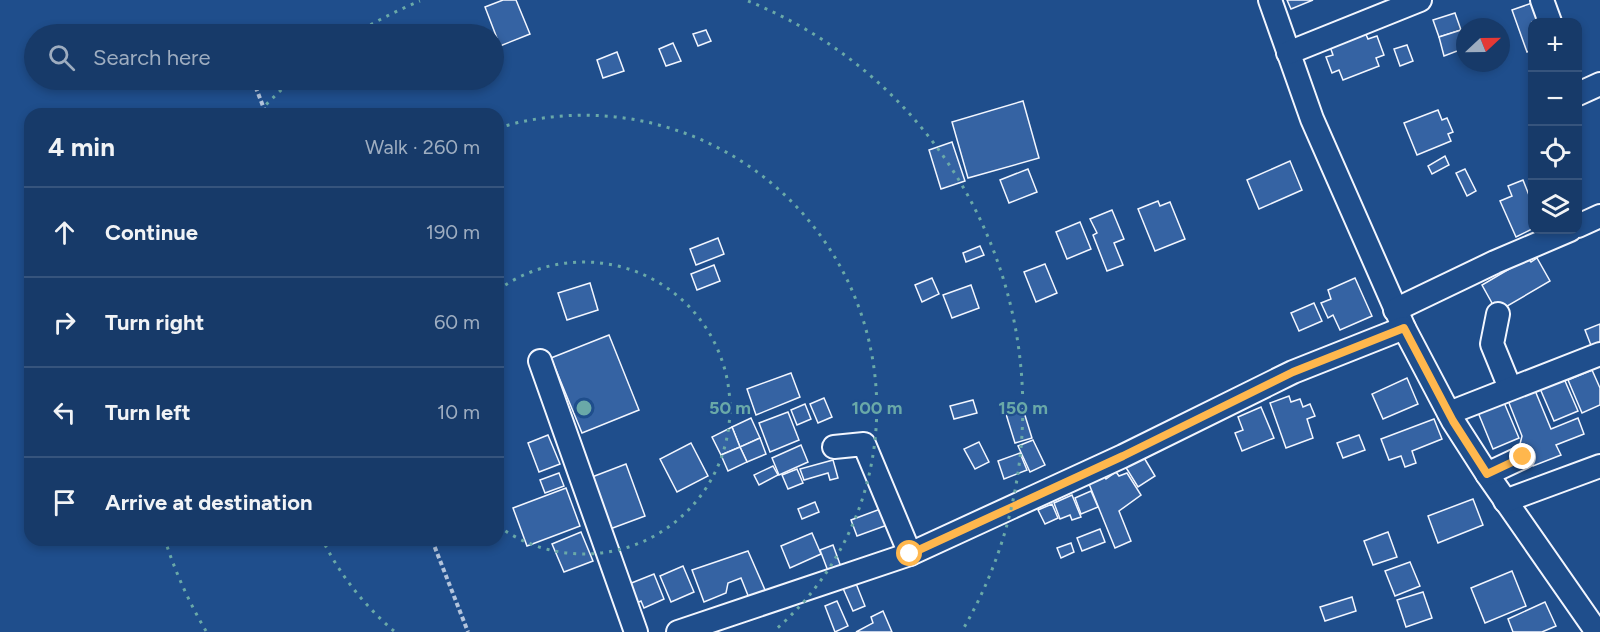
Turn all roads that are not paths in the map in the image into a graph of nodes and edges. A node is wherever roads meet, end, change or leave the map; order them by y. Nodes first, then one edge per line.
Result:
1 (1270, 0) edge
2 (1420, 0) edge
3 (1542, 0) edge
4 (1549, 18) edge
5 (1288, 53) junction
6 (1600, 84) edge
7 (1582, 92) edge
8 (1600, 216) edge
9 (1582, 224) edge
10 (1561, 234) edge
11 (1498, 314) dead end
12 (1400, 319) junction
13 (1600, 354) edge
14 (540, 361) dead end
15 (1510, 388) junction
16 (1449, 413) junction
17 (834, 447) dead end
18 (1523, 457) dead end
19 (1600, 466) edge
20 (1487, 474) junction
21 (1505, 501) junction
22 (910, 554) junction
23 (1595, 620) edge
24 (636, 632) edge
25 (678, 632) edge

1 - 5 street
2 - 5 street
3 - 4 street
5 - 12 street
6 - 7 street
8 - 9 street
10 - 12 street
11 - 15 street
12 - 16 street
12 - 22 street
13 - 15 street
14 - 24 street
15 - 16 street
16 - 20 street
17 - 22 street
18 - 20 street
19 - 21 street
20 - 21 street
21 - 23 street
22 - 25 street

